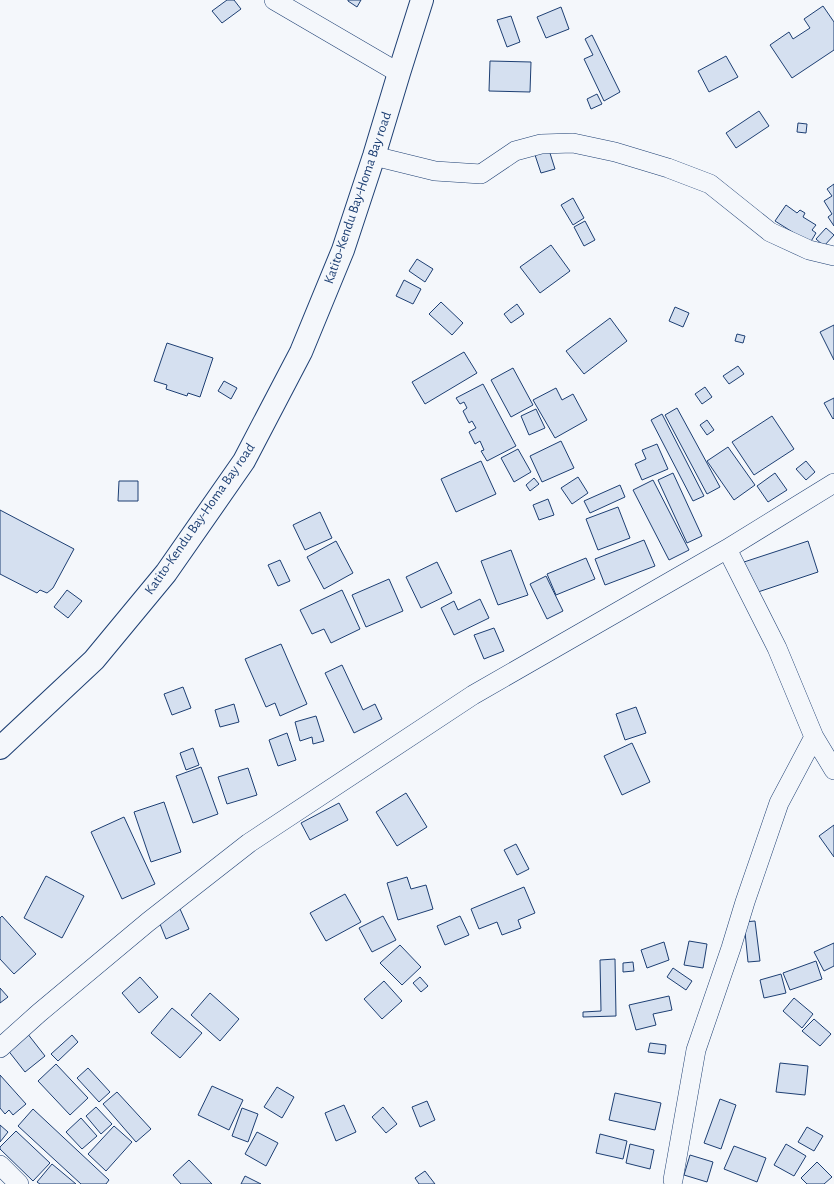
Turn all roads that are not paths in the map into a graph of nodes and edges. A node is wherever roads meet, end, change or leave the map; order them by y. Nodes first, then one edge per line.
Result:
1 (274, 0) edge
2 (422, 0) edge
3 (399, 73) junction
4 (374, 156) junction
5 (834, 256) edge
6 (834, 483) edge
7 (727, 549) junction
8 (814, 737) junction
9 (0, 748) edge
10 (834, 770) edge
11 (0, 1048) edge
12 (0, 1165) edge
13 (673, 1180) dead end
14 (19, 1184) edge

1 - 3 street
2 - 3 highway, Katito-Kendu Bay-Homa Bay road
3 - 4 highway, Katito-Kendu Bay-Homa Bay road
4 - 5 street
4 - 9 highway, Katito-Kendu Bay-Homa Bay road
6 - 7 street
7 - 8 street
7 - 11 street
8 - 10 street
8 - 13 street
12 - 14 street

